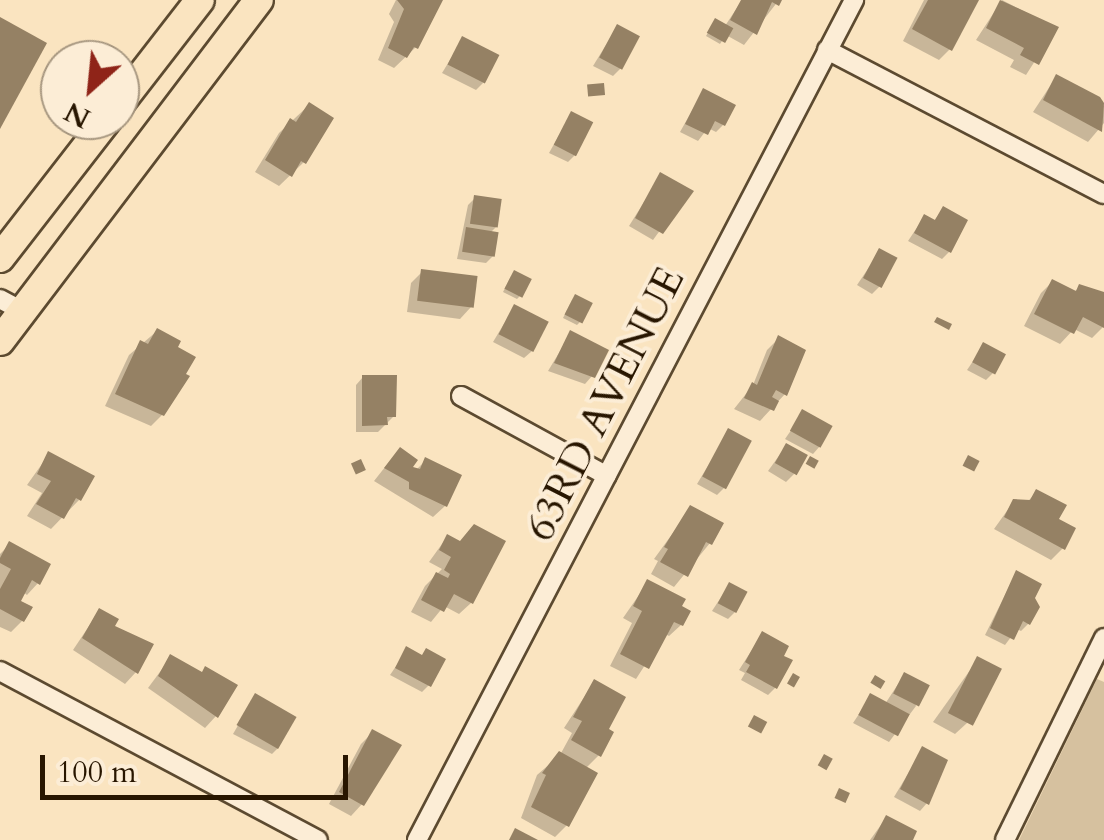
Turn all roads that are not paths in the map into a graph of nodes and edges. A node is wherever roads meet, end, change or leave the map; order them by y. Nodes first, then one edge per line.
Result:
1 (200, 0) edge
2 (260, 0) edge
3 (854, 0) edge
4 (828, 50) junction
5 (140, 77) edge
6 (91, 140) edge
7 (1104, 194) edge
8 (0, 258) edge
9 (12, 305) edge
10 (0, 341) edge
11 (460, 396) dead end
12 (607, 476) junction
13 (1104, 638) edge
14 (0, 670) edge
15 (318, 840) edge
16 (417, 840) edge
17 (1005, 840) edge

1 - 5 main road
2 - 9 main road
3 - 4 street, 63RD AVENUE
4 - 7 street
4 - 12 street, 63RD AVENUE
6 - 8 main road
9 - 10 main road
11 - 12 street
12 - 16 street, 63RD AVENUE
13 - 17 street
14 - 15 street

